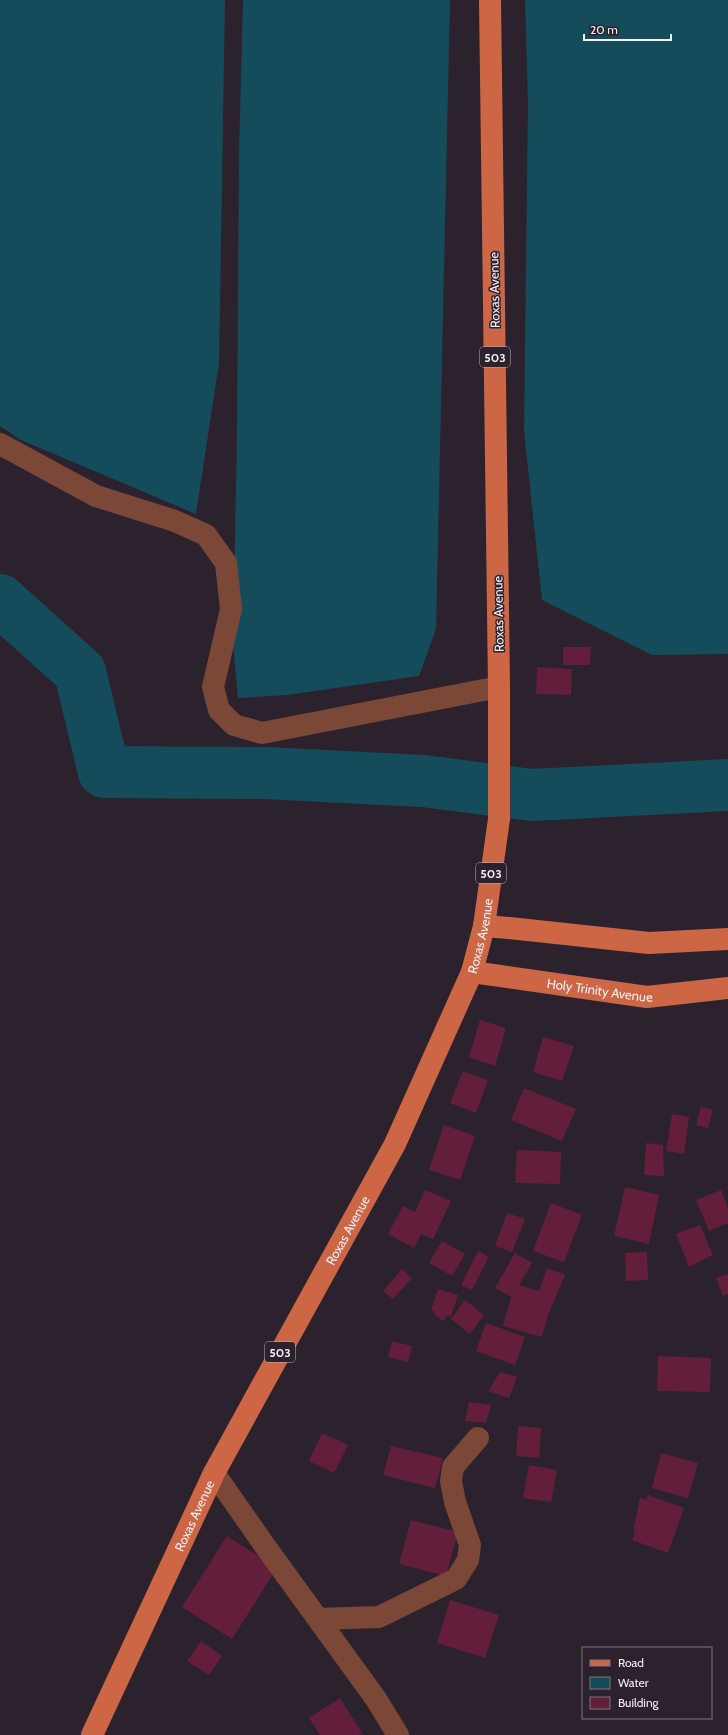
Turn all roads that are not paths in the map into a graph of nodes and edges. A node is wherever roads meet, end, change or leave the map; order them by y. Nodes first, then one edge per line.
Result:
1 (490, 0) edge
2 (0, 444) edge
3 (499, 687) junction
4 (484, 926) junction
5 (728, 939) edge
6 (472, 972) junction
7 (728, 988) edge
8 (478, 1438) dead end
9 (214, 1473) junction
10 (318, 1619) junction
11 (92, 1735) edge
12 (398, 1735) edge

1 - 3 main road, Roxas Avenue / 503
2 - 3 street
3 - 4 main road, Roxas Avenue / 503
4 - 5 main road
4 - 6 main road, Roxas Avenue / 503
6 - 7 main road, Holy Trinity Avenue
6 - 9 main road, Roxas Avenue / 503
8 - 10 street
9 - 10 street
9 - 11 main road, Roxas Avenue / 503
10 - 12 street

